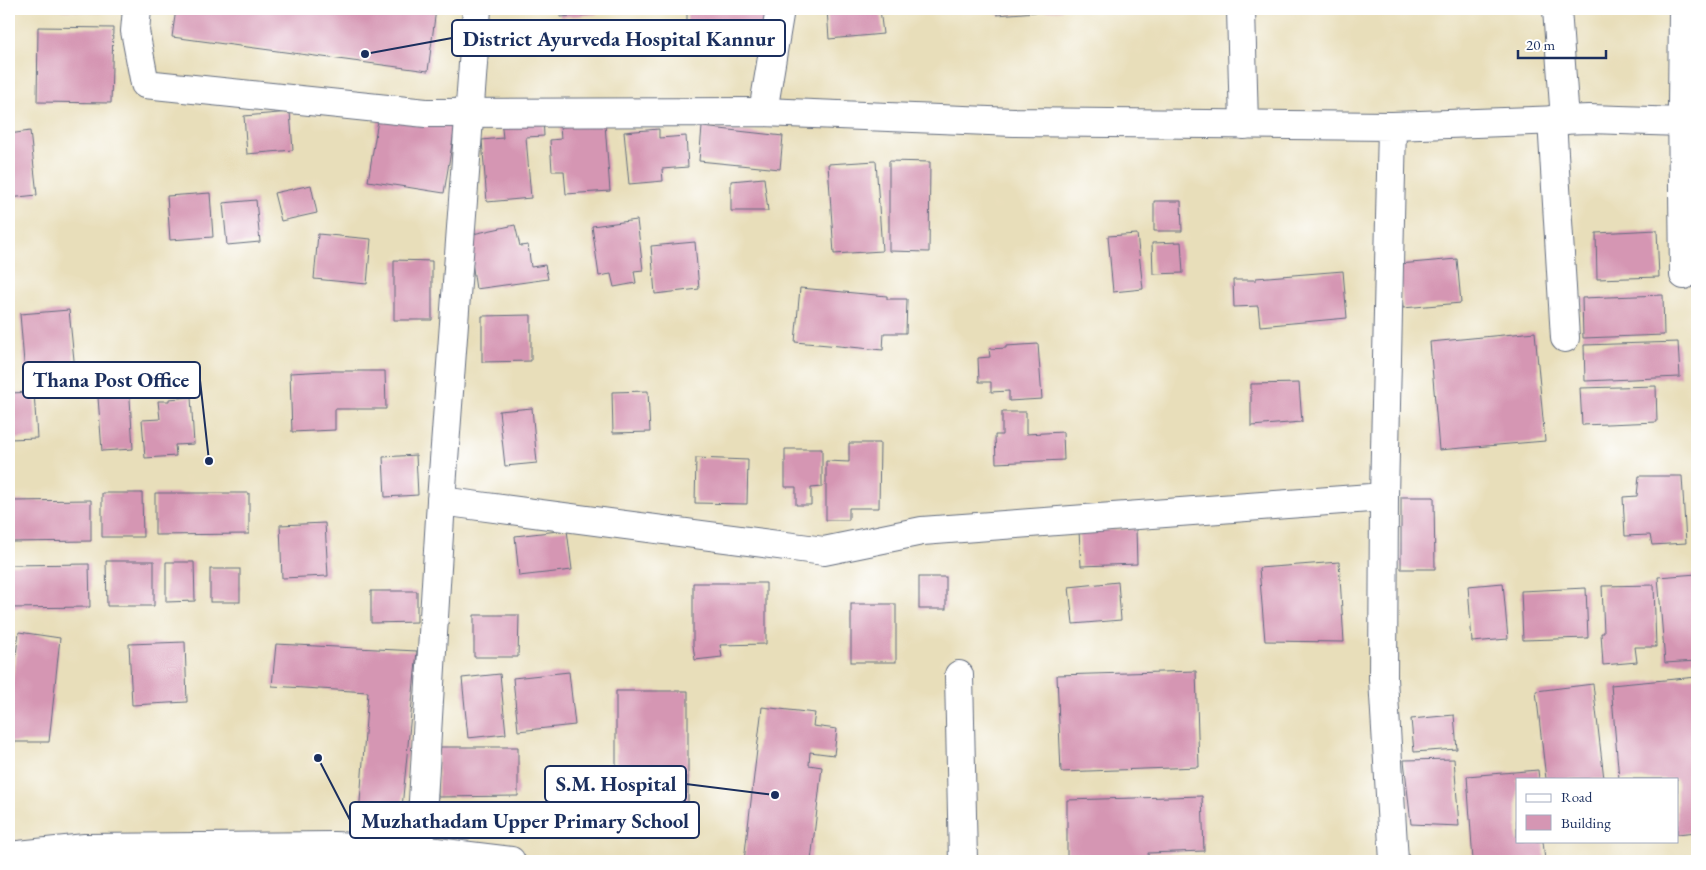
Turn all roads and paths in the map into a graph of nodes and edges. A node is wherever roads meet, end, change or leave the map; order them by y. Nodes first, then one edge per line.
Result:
1 (137, 9) edge
2 (477, 9) edge
3 (780, 9) edge
4 (1241, 9) edge
5 (1557, 9) edge
6 (1683, 9) edge
7 (763, 112) junction
8 (470, 113) junction
9 (1559, 120) junction
10 (1682, 122) junction
11 (1244, 125) junction
12 (1392, 126) junction
13 (1684, 275) dead end
14 (1565, 338) dead end
15 (1384, 496) junction
16 (441, 501) junction
17 (959, 675) dead end
18 (420, 850) junction
19 (9, 856) edge
20 (511, 861) edge
21 (963, 861) edge
22 (1394, 861) edge

1 - 8 main road
2 - 8 main road
3 - 7 main road
4 - 11 main road
5 - 9 main road
6 - 10 main road
7 - 8 main road
7 - 11 main road
8 - 16 main road
9 - 10 main road
9 - 12 main road
9 - 14 main road
10 - 13 main road
11 - 12 main road
12 - 15 main road
15 - 16 main road
15 - 22 main road
16 - 18 main road
17 - 21 main road
18 - 19 main road
18 - 20 main road

